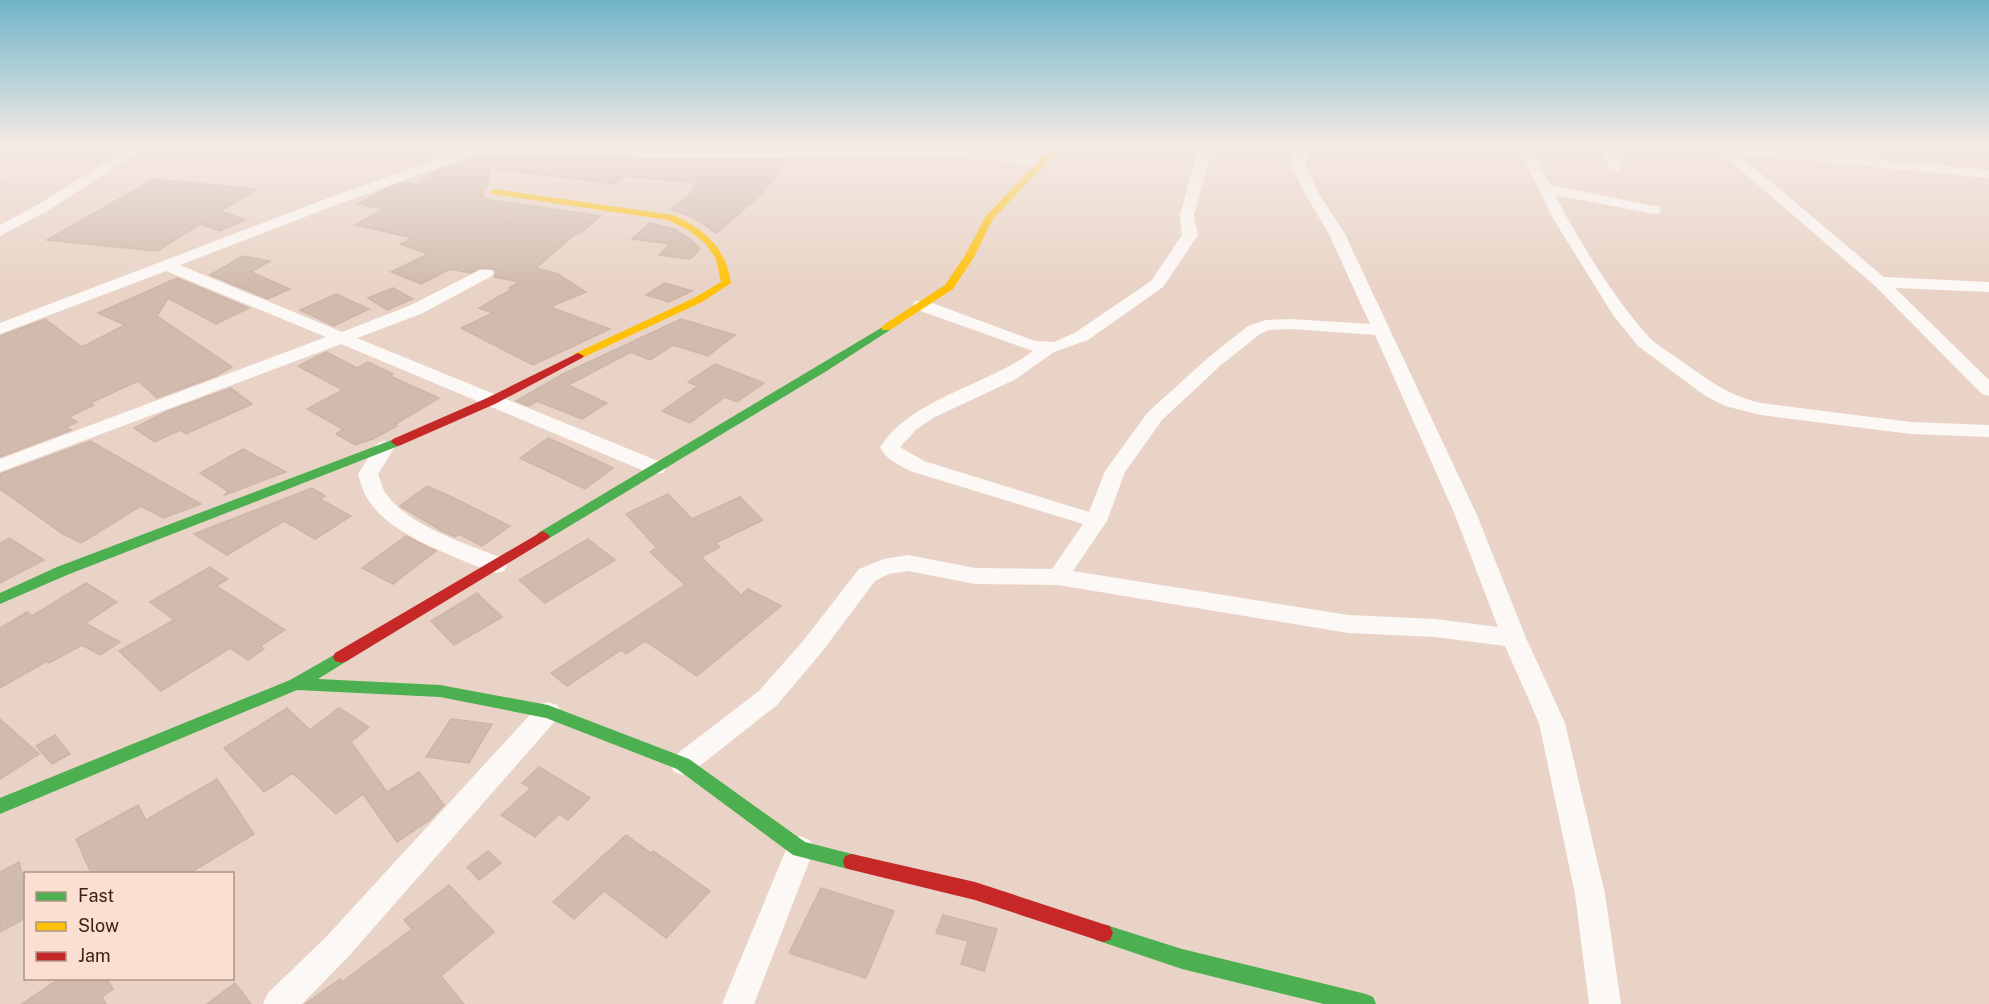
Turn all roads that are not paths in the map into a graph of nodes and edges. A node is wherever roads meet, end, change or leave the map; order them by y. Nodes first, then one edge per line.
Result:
1 (65, 193) edge
2 (360, 193) edge
3 (500, 193) edge
4 (1013, 193) edge
5 (1191, 193) edge
6 (1311, 193) edge
7 (1546, 193) edge
8 (1567, 193) edge
9 (1776, 193) edge
10 (1654, 210) dead end
11 (0, 231) edge
12 (166, 265) junction
13 (486, 273) dead end
14 (1880, 282) junction
15 (1989, 287) edge
16 (921, 305) junction
17 (0, 329) edge
18 (1379, 330) junction
19 (340, 338) junction
20 (1048, 348) junction
21 (1989, 390) edge
22 (491, 401) junction
23 (1989, 431) edge
24 (385, 447) junction
25 (0, 466) edge
26 (656, 468) junction
27 (1096, 521) junction
28 (496, 565) junction
29 (1058, 577) junction
30 (0, 599) edge
31 (1514, 638) junction
32 (296, 684) junction
33 (548, 712) junction
34 (683, 764) junction
35 (0, 806) edge
36 (800, 849) junction
37 (279, 1004) edge
38 (738, 1004) edge
39 (1366, 1004) edge
40 (1605, 1004) edge

1 - 11 street
2 - 12 street
3 - 22 street
4 - 16 street
5 - 20 street
6 - 18 street
7 - 23 street
8 - 10 street
9 - 14 street
12 - 17 street
12 - 19 street
13 - 19 street
14 - 15 street
14 - 21 street
16 - 20 street
16 - 26 street
18 - 27 street
18 - 31 street
19 - 22 street
19 - 25 street
20 - 27 street
22 - 24 street
22 - 26 street
24 - 28 street
24 - 30 street
26 - 28 street
27 - 29 street
28 - 32 street
29 - 31 street
29 - 34 street
31 - 40 street
32 - 33 street
32 - 35 street
33 - 34 street
33 - 37 street
34 - 36 street
36 - 38 street
36 - 39 street

